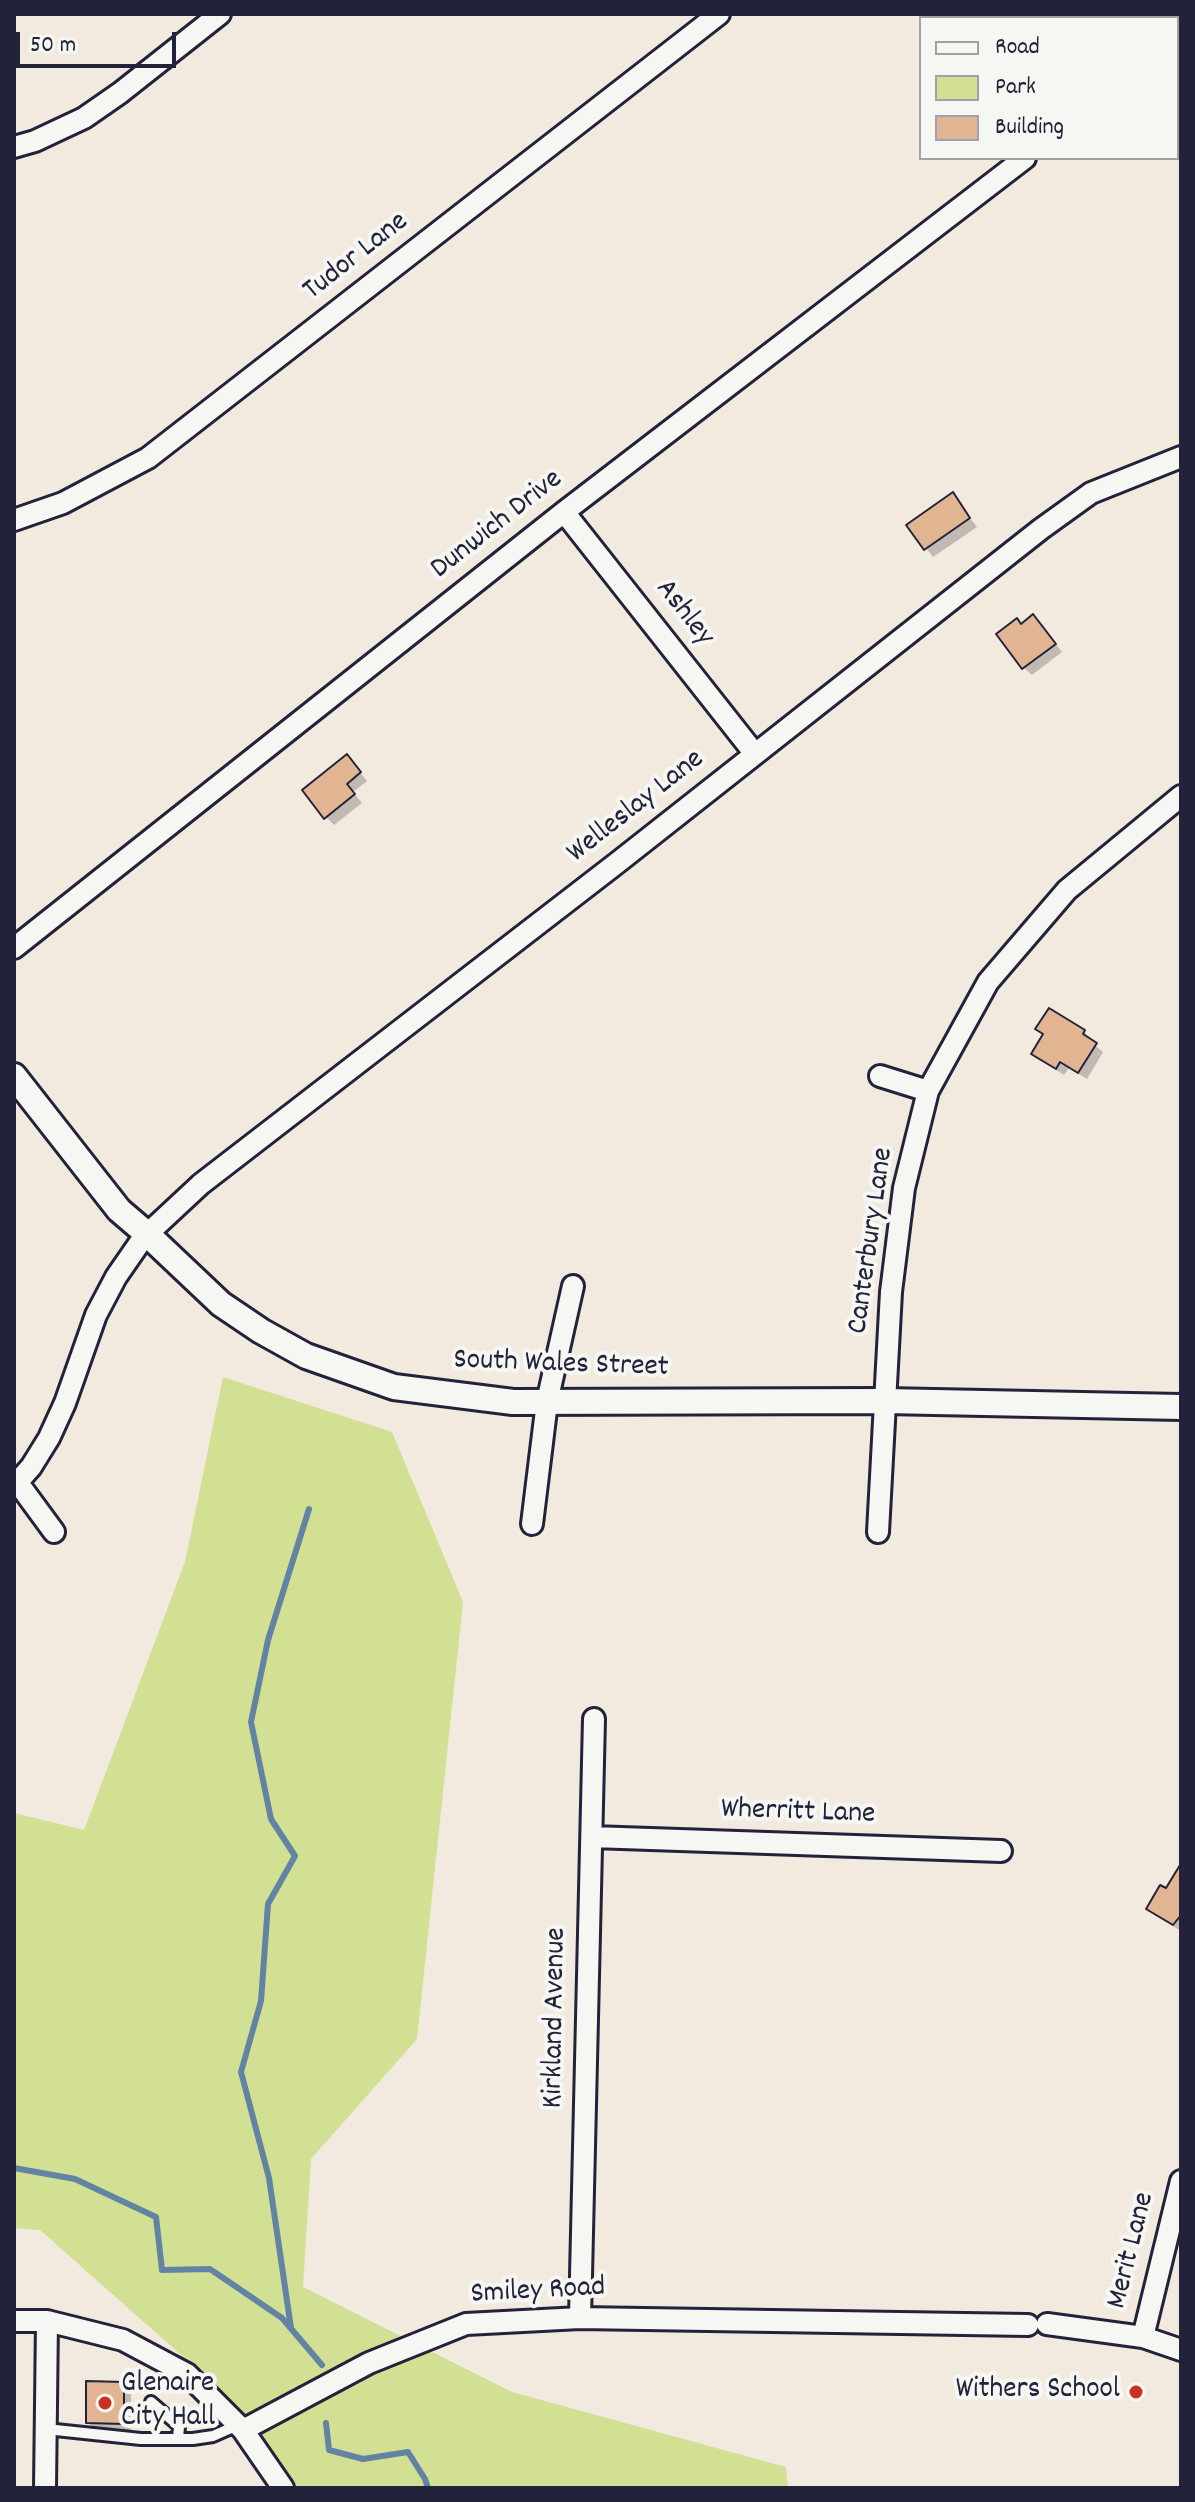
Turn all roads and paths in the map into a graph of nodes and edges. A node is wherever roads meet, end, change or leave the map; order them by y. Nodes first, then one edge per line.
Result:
1 (220, 14) edge
2 (719, 14) edge
3 (14, 147) edge
4 (1022, 160) edge
5 (1181, 457) edge
6 (564, 512) junction
7 (14, 520) edge
8 (755, 754) junction
9 (1181, 796) edge
10 (14, 948) edge
11 (14, 1076) edge
12 (880, 1076) dead end
13 (928, 1091) junction
14 (147, 1234) junction
15 (573, 1286) dead end
16 (885, 1401) junction
17 (547, 1402) junction
18 (1181, 1407) edge
19 (16, 1485) edge
20 (532, 1524) dead end
21 (54, 1532) dead end
22 (878, 1532) dead end
23 (594, 1719) dead end
24 (592, 1837) junction
25 (1001, 1851) dead end
26 (1181, 2181) edge
27 (580, 2318) junction
28 (14, 2321) edge
29 (47, 2321) junction
30 (1143, 2337) junction
31 (1181, 2350) edge
32 (151, 2402) dead end
33 (241, 2428) junction
34 (46, 2429) junction
35 (178, 2439) junction
36 (45, 2488) edge
37 (283, 2488) edge

1 - 3 street
2 - 7 street, Tudor Lane
4 - 6 street, Dunwich Drive
5 - 8 street, Welleslay Lane
6 - 8 street, Ashley
6 - 10 street, Dunwich Drive
8 - 14 street, Welleslay Lane
9 - 13 street, Canterbury Lane
11 - 14 street, South Wales Street
12 - 13 street
13 - 16 street, Canterbury Lane
14 - 17 street, South Wales Street
14 - 19 street, Welleslay Lane
15 - 17 street
16 - 17 street, South Wales Street
16 - 18 street, South Wales Street
16 - 22 street, Canterbury Lane
17 - 20 street
19 - 21 street
23 - 24 street, Kirkland Avenue
24 - 25 street, Wherritt Lane
24 - 27 street, Kirkland Avenue
26 - 30 street, Merit Lane
27 - 30 street, Smiley Road
27 - 33 street, Smiley Road
28 - 29 street
29 - 33 street
29 - 34 street
30 - 31 street, Smiley Road
32 - 35 lane
33 - 35 lane
33 - 37 street
34 - 35 lane
34 - 36 street

